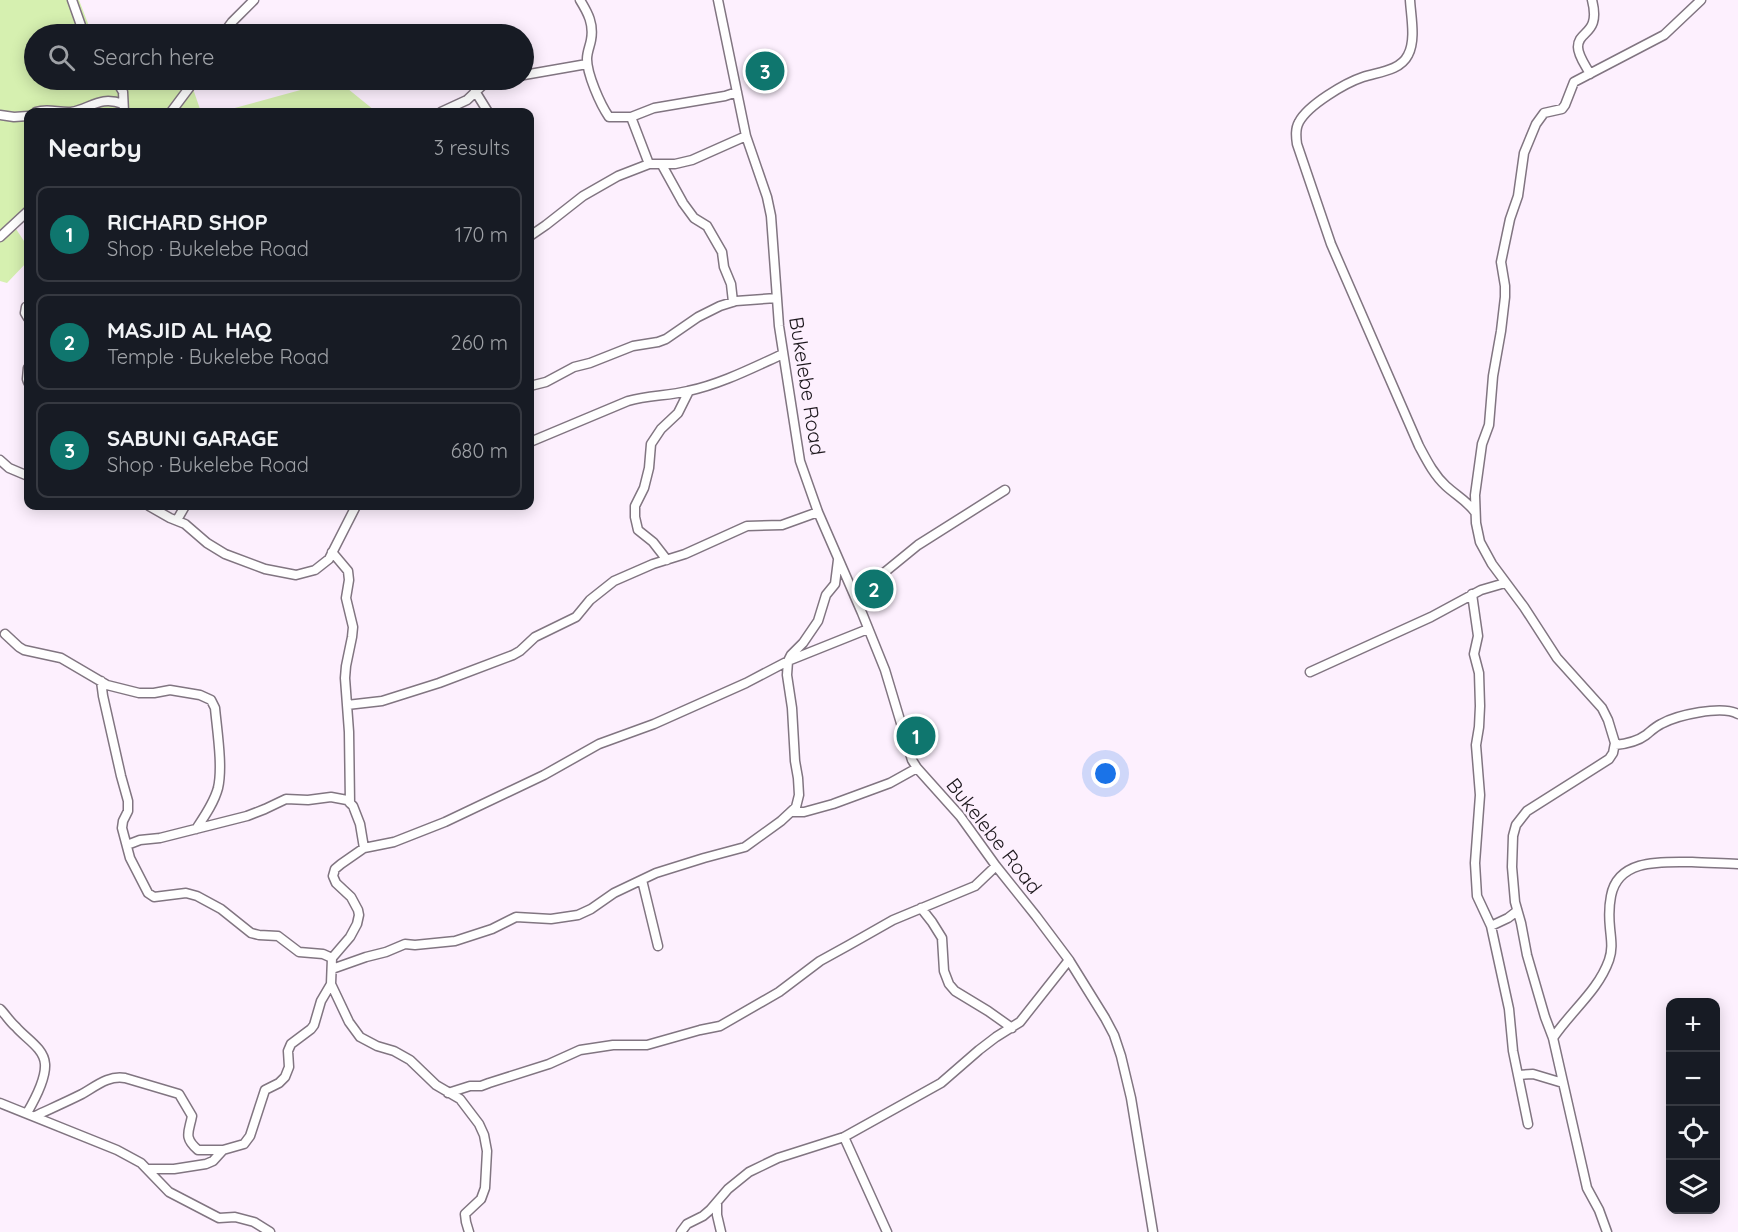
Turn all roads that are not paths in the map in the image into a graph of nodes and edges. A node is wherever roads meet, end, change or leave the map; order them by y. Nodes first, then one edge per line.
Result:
1 (72, 0) edge
2 (254, 0) edge
3 (580, 0) edge
4 (718, 0) edge
5 (1410, 0) edge
6 (1592, 0) edge
7 (1701, 0) edge
8 (80, 24) edge
9 (230, 24) edge
10 (587, 64) junction
11 (534, 73) edge
12 (1590, 74) junction
13 (122, 90) edge
14 (188, 90) edge
15 (475, 91) joint
16 (737, 92) junction
17 (82, 108) edge
18 (123, 108) edge
19 (174, 108) edge
20 (450, 108) edge
21 (486, 108) edge
22 (24, 116) edge
23 (2, 117) edge
24 (631, 117) junction
25 (746, 136) junction
26 (649, 164) junction
27 (662, 165) junction
28 (24, 215) edge
29 (534, 233) edge
30 (0, 237) edge
31 (777, 297) junction
32 (733, 302) junction
33 (783, 354) junction
34 (534, 385) edge
35 (689, 391) junction
36 (534, 440) edge
37 (0, 460) edge
38 (24, 474) edge
39 (1005, 490) dead end
40 (156, 510) edge
41 (183, 510) edge
42 (354, 510) edge
43 (818, 512) junction
44 (1476, 512) junction
45 (177, 520) junction
46 (332, 552) junction
47 (667, 560) junction
48 (838, 560) junction
49 (1505, 583) junction
50 (1472, 594) junction
51 (856, 598) junction
52 (868, 629) junction
53 (5, 634) dead end
54 (788, 661) junction
55 (1310, 672) dead end
56 (101, 681) junction
57 (347, 705) junction
58 (1738, 714) edge
59 (1615, 745) junction
60 (916, 768) junction
61 (350, 803) junction
62 (792, 812) junction
63 (196, 829) junction
64 (127, 845) junction
65 (364, 848) junction
66 (1738, 864) edge
67 (996, 866) junction
68 (642, 880) junction
69 (921, 908) junction
70 (1517, 911) junction
71 (1491, 926) junction
72 (657, 946) dead end
73 (332, 958) junction
74 (1069, 960) junction
75 (332, 969) junction
76 (331, 984) junction
77 (0, 1009) edge
78 (1012, 1028) junction
79 (1553, 1038) junction
80 (1518, 1075) junction
81 (1563, 1083) junction
82 (448, 1093) junction
83 (0, 1102) edge
84 (31, 1114) junction
85 (1528, 1124) dead end
86 (844, 1137) junction
87 (223, 1150) junction
88 (148, 1169) junction
89 (717, 1204) junction
90 (270, 1232) edge
91 (469, 1232) edge
92 (681, 1232) edge
93 (721, 1232) edge
94 (887, 1232) edge
95 (1153, 1232) edge
96 (1607, 1232) edge

1 - 8 street
2 - 9 street
3 - 10 street
4 - 16 street, Bukelebe Road
5 - 44 street
6 - 12 street
7 - 12 street
10 - 11 street
10 - 24 street
12 - 44 street
13 - 18 street
14 - 19 street
15 - 20 street
15 - 21 street
16 - 24 street
16 - 25 street, Bukelebe Road
17 - 18 street
22 - 23 street
24 - 26 street
25 - 27 street
25 - 31 street, Bukelebe Road
26 - 27 street
26 - 29 street
27 - 32 street
28 - 30 street
31 - 32 street
31 - 33 street, Bukelebe Road
32 - 34 street
33 - 35 street
33 - 43 street, Bukelebe Road
35 - 36 street
35 - 47 street
37 - 38 street
39 - 51 street
40 - 45 street
41 - 45 street
42 - 46 street
43 - 47 street
43 - 48 street, Bukelebe Road
44 - 49 street
45 - 46 street
46 - 57 street
47 - 57 street
48 - 51 street, Bukelebe Road
48 - 54 street
49 - 50 street
49 - 59 street
50 - 55 street
50 - 71 street
51 - 52 street, Bukelebe Road
52 - 54 street
52 - 60 street, Bukelebe Road
53 - 56 street
54 - 62 street
54 - 65 street
56 - 63 street
56 - 64 street
57 - 61 street
58 - 59 street
59 - 70 street
60 - 62 street
60 - 67 street, Bukelebe Road
61 - 63 street
61 - 65 street
62 - 68 street
63 - 64 street
64 - 73 street
65 - 73 street
66 - 79 street
67 - 69 street
67 - 74 street, Bukelebe Road
68 - 72 street
68 - 75 street
69 - 78 street
69 - 82 street
70 - 71 street
70 - 79 street
71 - 80 street
73 - 75 street
74 - 78 street
74 - 95 street, Bukelebe Road
75 - 76 street
76 - 82 street
76 - 87 street
77 - 84 street
78 - 86 street
79 - 81 street
80 - 81 street
80 - 85 street
81 - 96 street
82 - 91 street
83 - 84 street
84 - 87 street
84 - 88 street
86 - 89 street
86 - 94 street
87 - 88 street
88 - 90 street
89 - 92 street
89 - 93 street

